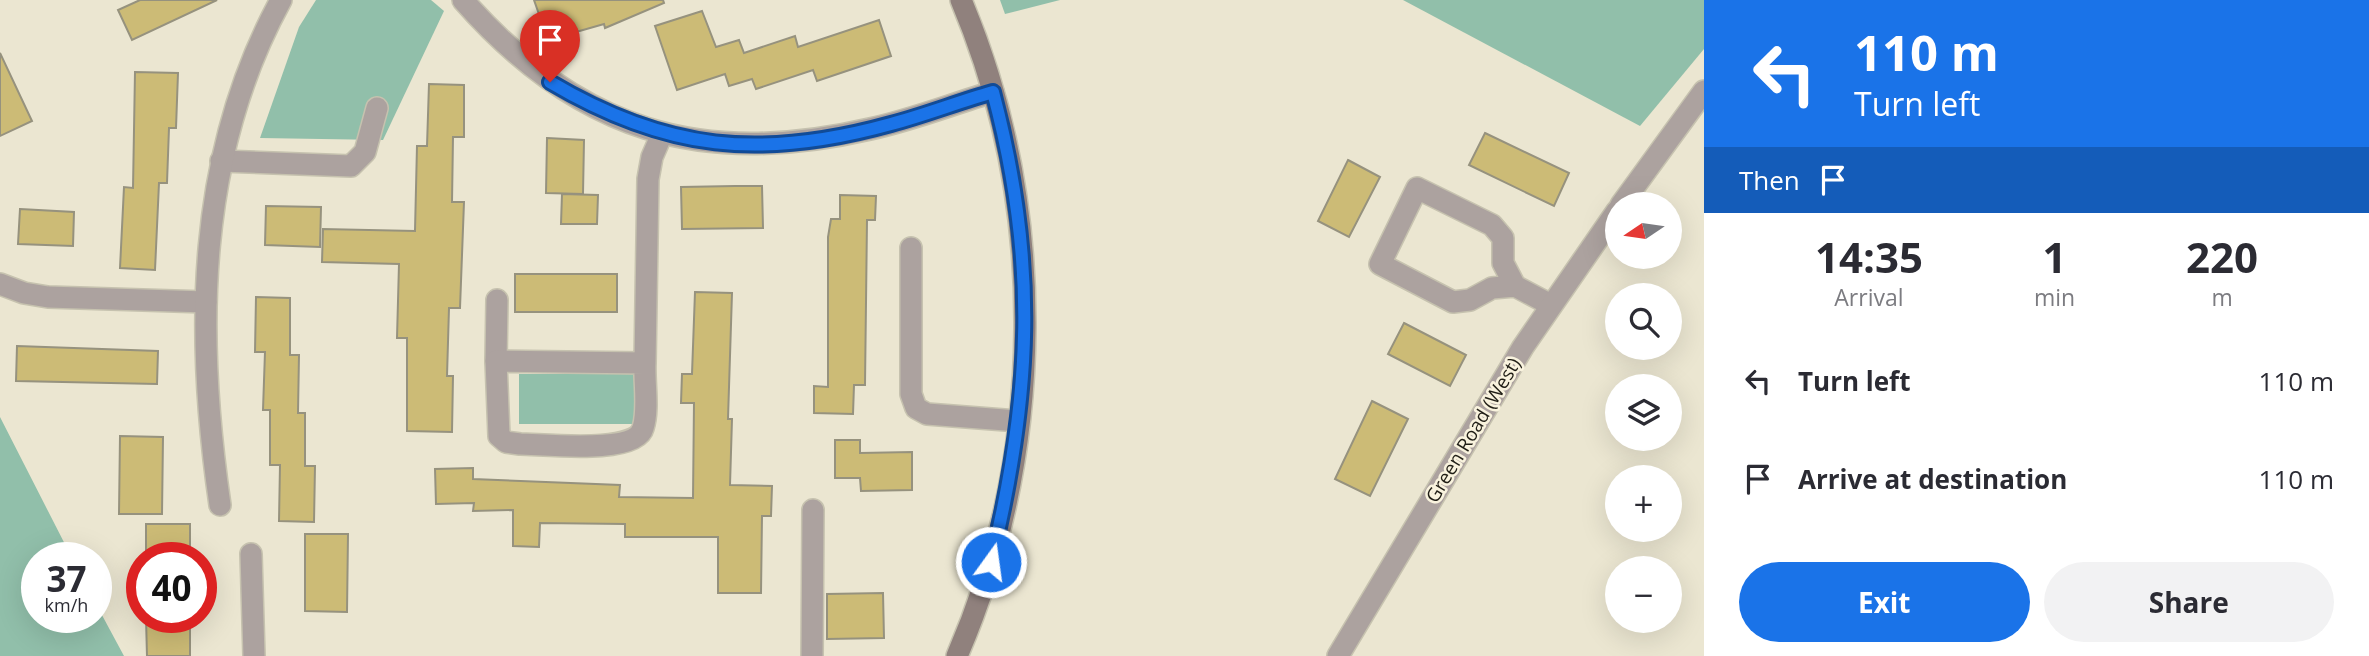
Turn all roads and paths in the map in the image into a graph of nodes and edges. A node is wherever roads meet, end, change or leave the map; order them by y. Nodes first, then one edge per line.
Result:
1 (281, 0) edge
2 (463, 0) edge
3 (961, 0) edge
4 (1704, 91) edge
5 (993, 92) junction
6 (377, 108) dead end
7 (662, 134) junction
8 (221, 161) junction
9 (1630, 192) edge
10 (1605, 228) edge
11 (911, 248) dead end
12 (0, 284) edge
13 (1516, 286) junction
14 (497, 300) dead end
15 (206, 302) junction
16 (1551, 305) junction
17 (496, 361) junction
18 (645, 363) junction
19 (1020, 421) junction
20 (220, 505) dead end
21 (813, 510) dead end
22 (251, 554) dead end
23 (254, 656) edge
24 (812, 656) edge
25 (957, 656) edge
26 (1338, 656) edge

1 - 8 street
2 - 7 street
3 - 5 street
4 - 9 street
5 - 7 street
5 - 19 street
6 - 8 street
7 - 18 street
8 - 15 street
10 - 16 street, Green Road (West)
11 - 19 street
12 - 15 street
13 - 13 street
13 - 16 street
14 - 17 street
15 - 20 street
16 - 26 street, Green Road (West)
17 - 18 street
17 - 18 street
19 - 25 street
21 - 24 street
22 - 23 street

